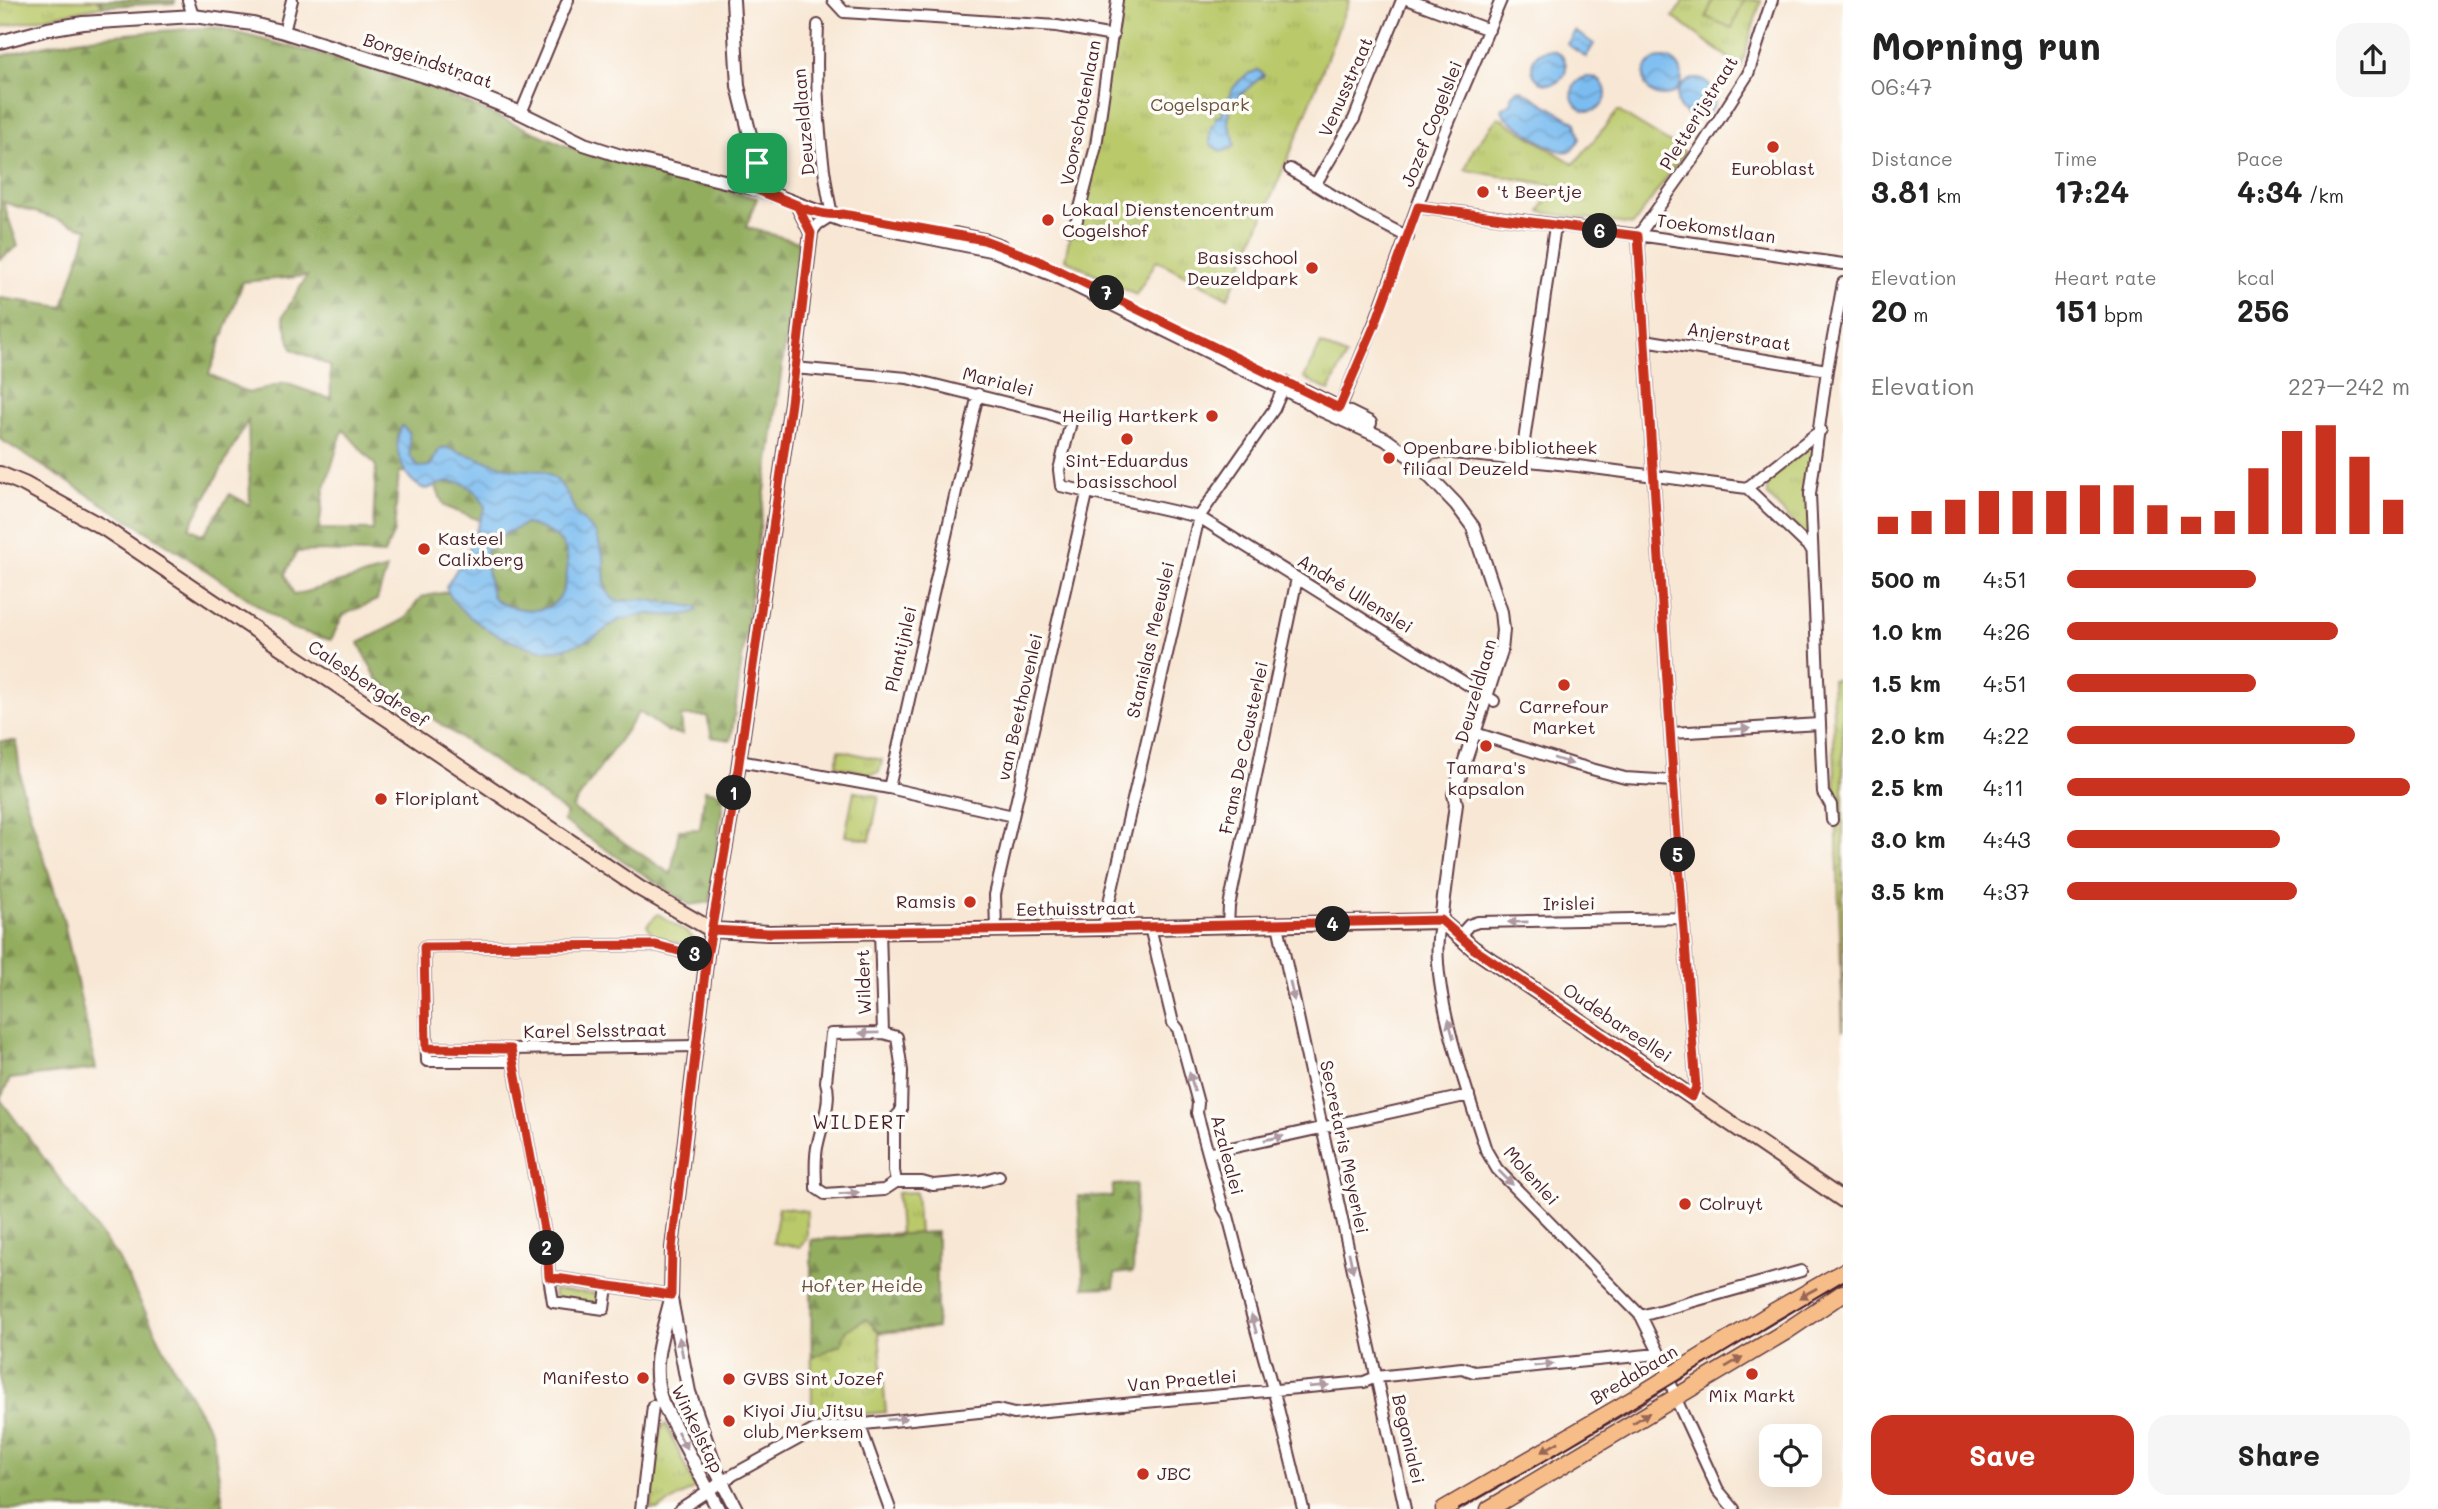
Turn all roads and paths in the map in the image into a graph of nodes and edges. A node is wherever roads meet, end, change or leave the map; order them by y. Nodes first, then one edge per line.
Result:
1 (188, 0) edge
2 (292, 0) edge
3 (568, 0) edge
4 (733, 0) edge
5 (1118, 0) edge
6 (1402, 0) edge
7 (1409, 0) edge
8 (1501, 0) edge
9 (1772, 0) edge
10 (835, 3) edge
11 (193, 16) junction
12 (818, 25) dead end
13 (1489, 30) junction
14 (284, 32) junction
15 (1113, 36) junction
16 (0, 42) edge
17 (521, 113) junction
18 (757, 163) junction
19 (1290, 169) dead end
20 (742, 185) junction
21 (1315, 185) junction
22 (773, 195) junction
23 (797, 205) junction
24 (1418, 207) junction
25 (832, 215) junction
26 (1555, 226) junction
27 (1070, 229) dead end
28 (811, 233) junction
29 (1638, 236) junction
30 (1408, 237) junction
31 (1843, 264) edge
32 (1843, 283) edge
33 (1645, 340) junction
34 (794, 368) junction
35 (1827, 370) junction
36 (1284, 385) junction
37 (978, 394) junction
38 (1337, 413) junction
39 (1821, 430) junction
40 (1521, 461) junction
41 (1422, 462) junction
42 (0, 474) edge
43 (1653, 477) junction
44 (1747, 488) junction
45 (1087, 494) junction
46 (1199, 517) junction
47 (1812, 550) junction
48 (1297, 578) junction
49 (1490, 699) junction
50 (1819, 724) junction
51 (1672, 733) junction
52 (1479, 734) junction
53 (739, 761) junction
54 (1674, 780) junction
55 (889, 788) junction
56 (1013, 816) junction
57 (1832, 820) dead end
58 (1685, 918) junction
59 (1441, 920) junction
60 (1278, 925) junction
61 (1228, 926) junction
62 (1150, 927) junction
63 (1103, 928) junction
64 (996, 929) junction
65 (712, 930) junction
66 (880, 930) junction
67 (1459, 936) junction
68 (707, 956) junction
69 (883, 1033) junction
70 (696, 1046) junction
71 (511, 1055) junction
72 (1469, 1095) junction
73 (1692, 1097) junction
74 (1322, 1128) junction
75 (1208, 1153) junction
76 (999, 1176) dead end
77 (896, 1182) junction
78 (1843, 1200) edge
79 (1801, 1271) dead end
80 (1843, 1272) edge
81 (549, 1277) junction
82 (607, 1286) junction
83 (1843, 1293) edge
84 (671, 1297) junction
85 (1641, 1316) junction
86 (1658, 1354) junction
87 (1670, 1376) junction
88 (1376, 1377) junction
89 (1272, 1390) junction
90 (1675, 1397) junction
91 (653, 1406) dead end
92 (860, 1426) junction
93 (722, 1482) junction
94 (709, 1491) junction
95 (1730, 1508) edge
96 (642, 1509) edge
97 (680, 1509) edge
98 (718, 1509) edge
99 (736, 1509) edge
100 (890, 1509) edge
101 (1303, 1509) edge
102 (1405, 1509) edge
103 (1444, 1509) edge
104 (1489, 1509) edge

1 - 11 street
2 - 14 street
3 - 17 street
4 - 18 street
5 - 15 street, Voorschotenlaan
6 - 21 street, Venusstraat
7 - 13 street
8 - 13 street, Jozef Cogelslei
9 - 29 street, Pletterijstraat
10 - 15 street
11 - 14 street, Borgeindstraat
11 - 16 street, Borgeindstraat
12 - 25 street, Deuzeldlaan
13 - 24 street, Jozef Cogelslei
14 - 17 street, Borgeindstraat
15 - 27 street, Voorschotenlaan
17 - 20 street, Borgeindstraat
18 - 20 street
18 - 22 street
19 - 21 street
20 - 22 street, Borgeindstraat
21 - 30 street
22 - 23 street, Borgeindstraat
23 - 25 street, Borgeindstraat
23 - 28 street
24 - 26 street, Toekomstlaan
24 - 30 street, Jozef Cogelslei
25 - 28 street
25 - 36 street, Deuzeldlaan
26 - 29 street, Toekomstlaan
26 - 40 street
28 - 34 street, Winkelstap
29 - 31 street, Toekomstlaan
29 - 33 street
30 - 38 street, Jozef Cogelslei
32 - 35 street
33 - 35 street, Anjerstraat
33 - 43 street
34 - 37 street, Marialei
34 - 53 street, Winkelstap
35 - 39 street
36 - 38 street, Deuzeldlaan
36 - 46 street, Stanislas Meeuslei
37 - 45 street, Marialei
37 - 55 street, Plantijnlei
38 - 41 street, Deuzeldlaan
39 - 44 street
39 - 47 street
40 - 41 street
40 - 43 street
41 - 49 street, Deuzeldlaan
42 - 65 main road, Calesbergdreef
43 - 44 street
43 - 51 street
44 - 47 street
45 - 46 street, Marialei
45 - 56 street, van Beethovenlei
46 - 48 street, André Ullenslei
46 - 63 street, Stanislas Meeuslei
47 - 50 street
48 - 49 street, André Ullenslei
48 - 61 street, Frans De Ceusterlei
49 - 52 street, Deuzeldlaan
51 -> 50 street
50 - 57 street
51 - 54 street
52 -> 54 street
52 - 59 street, Deuzeldlaan
53 - 55 street
53 - 65 street, Winkelstap
54 - 58 street
55 - 56 street
56 - 64 street, van Beethovenlei
58 -> 67 street, Irislei
58 - 73 street
59 - 60 main road, Eethuisstraat
59 - 67 main road, Oudebareellei
72 -> 59 street, Molenlei
60 - 61 main road, Eethuisstraat
60 -> 74 street, Secretaris Meyerlei
61 - 62 main road, Eethuisstraat
62 - 63 main road, Eethuisstraat
75 -> 62 street, Azalealei
63 - 64 main road, Eethuisstraat
64 - 66 main road, Eethuisstraat
65 - 66 main road, Eethuisstraat
65 - 68 street, Winkelstap
66 - 69 street, Wildert
67 - 73 main road, Oudebareellei
68 - 70 street, Winkelstap
68 - 71 street, Karel Selsstraat
69 - 77 street, Wildert
69 -> 77 street, Wildert
70 - 71 street, Karel Selsstraat
70 - 84 street, Winkelstap
71 - 81 street
72 - 74 street
72 -> 85 street, Molenlei
73 - 78 main road, Oudebareellei
75 -> 74 street
74 -> 88 street, Secretaris Meyerlei
89 -> 75 street, Azalealei
76 - 77 street, Wildert
79 - 85 street
80 -> 87 main road, Bredabaan
81 - 82 street
81 - 82 street
82 - 84 street
90 -> 83 main road
93 -> 84 street, Winkelstap
84 -> 94 street, Winkelstap
85 - 86 street, Molenlei
86 - 87 street, Molenlei
88 -> 86 street, Van Praetlei
87 - 90 street, Molenlei
87 -> 103 main road, Bredabaan
89 -> 88 street, Van Praetlei
88 - 102 street, Begonialei
92 -> 89 street, Van Praetlei
89 - 101 street, Azalealei
90 - 95 street, Molenlei
104 -> 90 main road
91 - 96 street, Winkelstap
92 - 93 street, Van Praetlei
92 - 100 street
93 - 94 street, Van Praetlei
93 - 99 street, Winkelstap
94 - 97 street
94 - 98 street, Winkelstap

